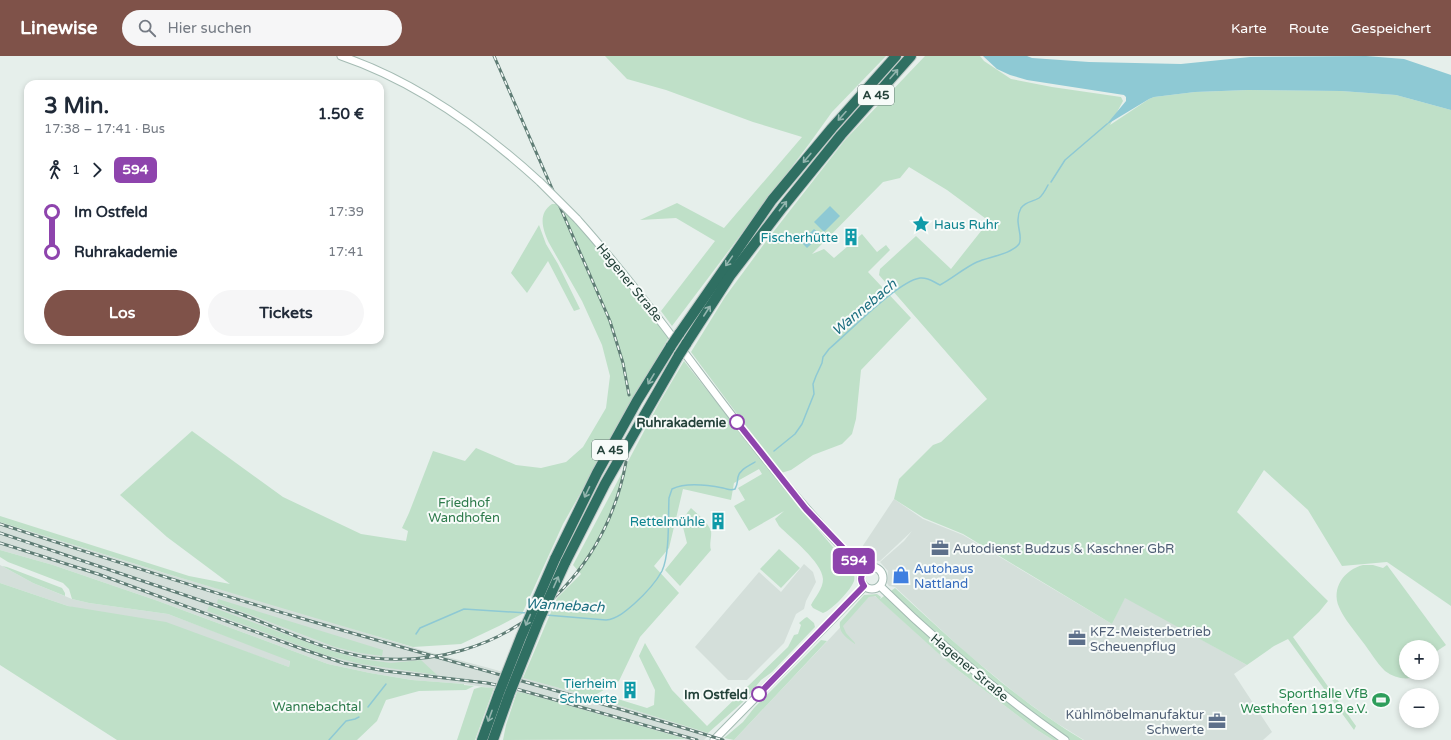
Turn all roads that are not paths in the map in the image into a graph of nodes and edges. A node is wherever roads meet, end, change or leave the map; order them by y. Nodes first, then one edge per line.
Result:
1 (341, 56) edge
2 (896, 56) edge
3 (911, 56) edge
4 (864, 570) junction
5 (864, 586) junction
6 (880, 586) junction
7 (482, 740) edge
8 (493, 740) edge
9 (714, 740) edge
10 (1065, 740) edge

1 - 4 main road, Hagener Straße, bridge
2 -> 7 highway, A 45, bridge
8 -> 3 highway, A 45, bridge
4 - 5 main road
4 - 6 main road
5 - 6 main road
5 - 9 main road
6 - 10 main road, Hagener Straße

